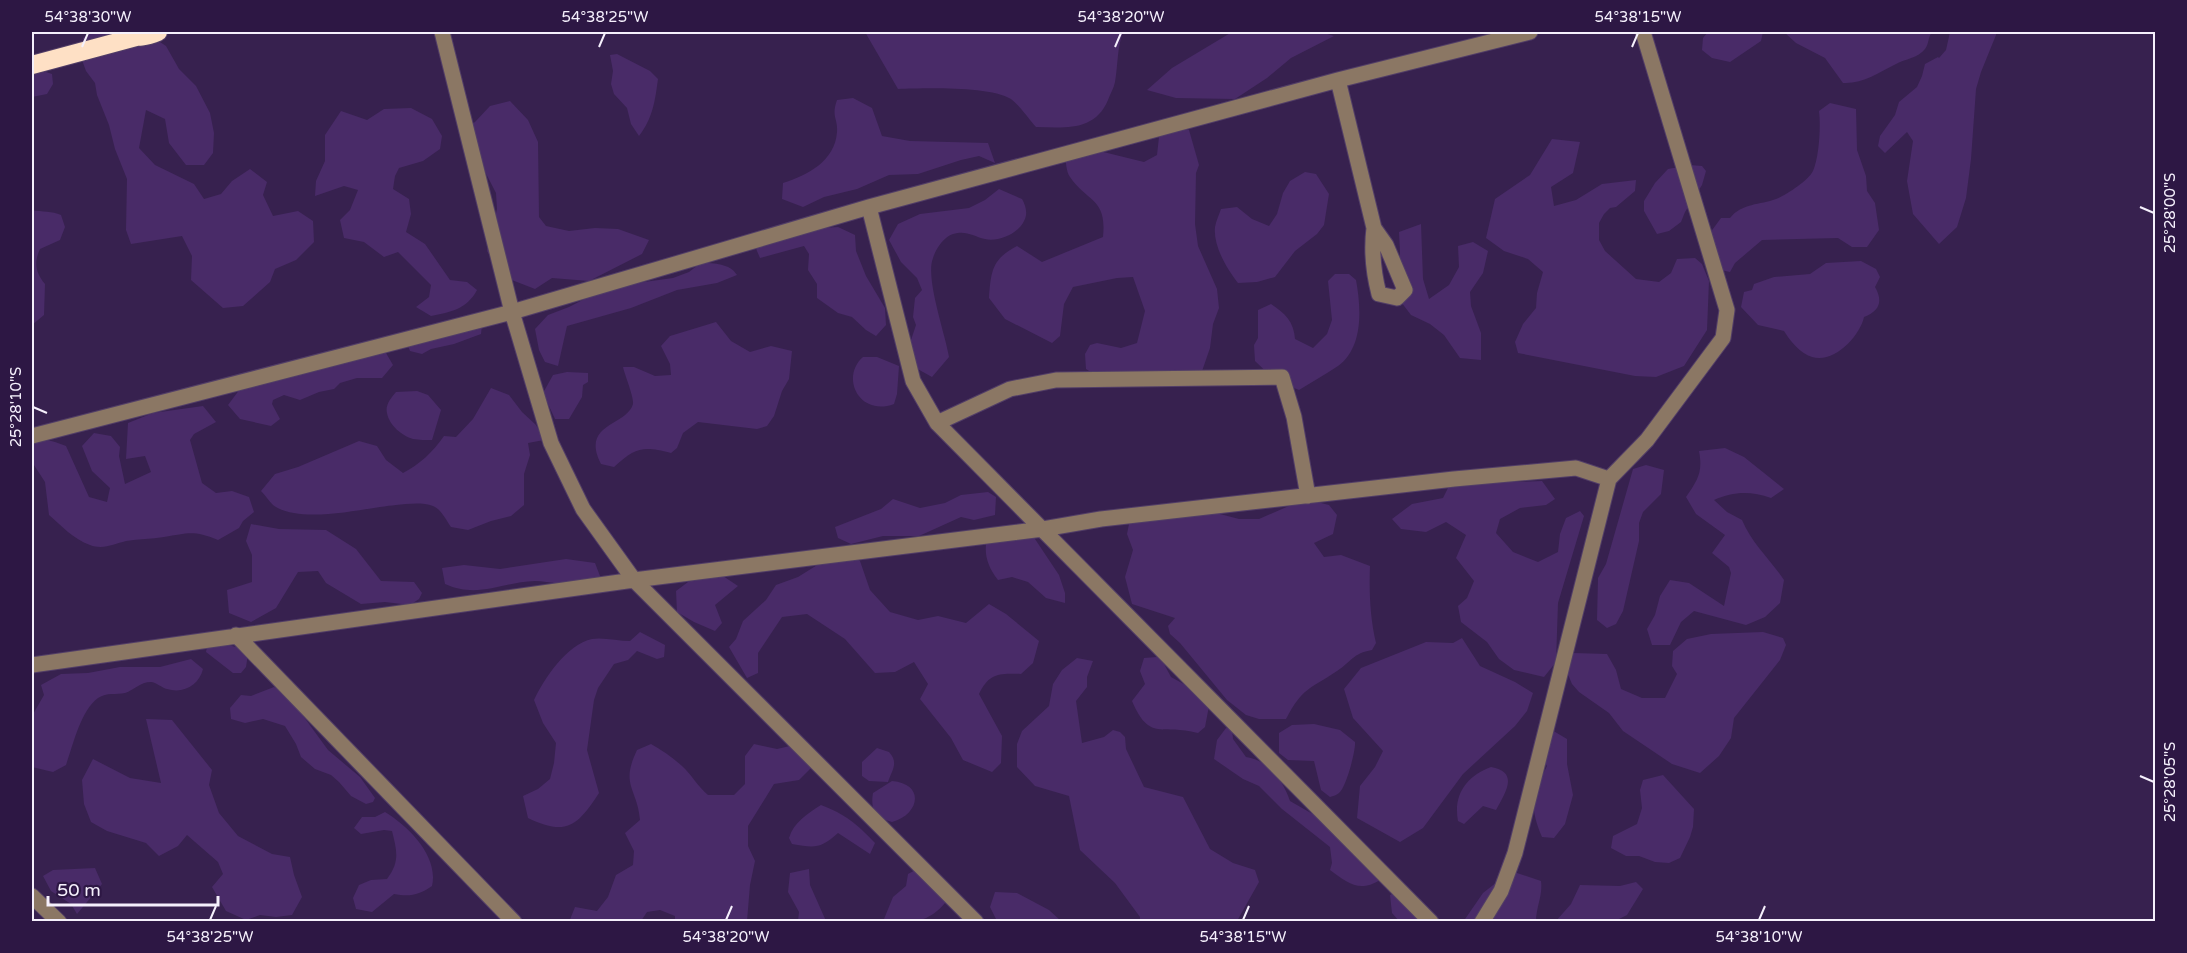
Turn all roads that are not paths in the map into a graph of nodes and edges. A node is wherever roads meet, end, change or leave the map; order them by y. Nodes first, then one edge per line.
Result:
1 (158, 32) edge
2 (442, 32) edge
3 (1530, 32) edge
4 (1643, 32) edge
5 (128, 34) edge
6 (32, 65) edge
7 (1338, 80) junction
8 (869, 207) junction
9 (1374, 228) dead end
10 (512, 312) junction
11 (937, 423) junction
12 (32, 436) edge
13 (1609, 479) junction
14 (1308, 496) junction
15 (1043, 529) junction
16 (634, 580) junction
17 (236, 635) junction
18 (32, 665) edge
19 (32, 896) edge
20 (58, 921) edge
21 (514, 921) edge
22 (976, 921) edge
23 (1431, 921) edge
24 (1482, 921) edge

1 - 5 highway
2 - 10 street
3 - 7 street
4 - 13 street
5 - 6 highway
7 - 8 street
7 - 9 street
8 - 10 street
8 - 11 street
10 - 12 street
10 - 16 street
11 - 14 street
11 - 15 street
13 - 14 street
13 - 24 street
14 - 15 street
15 - 16 street
15 - 23 street
16 - 17 street
16 - 22 street
17 - 18 street
17 - 21 street
19 - 20 street

